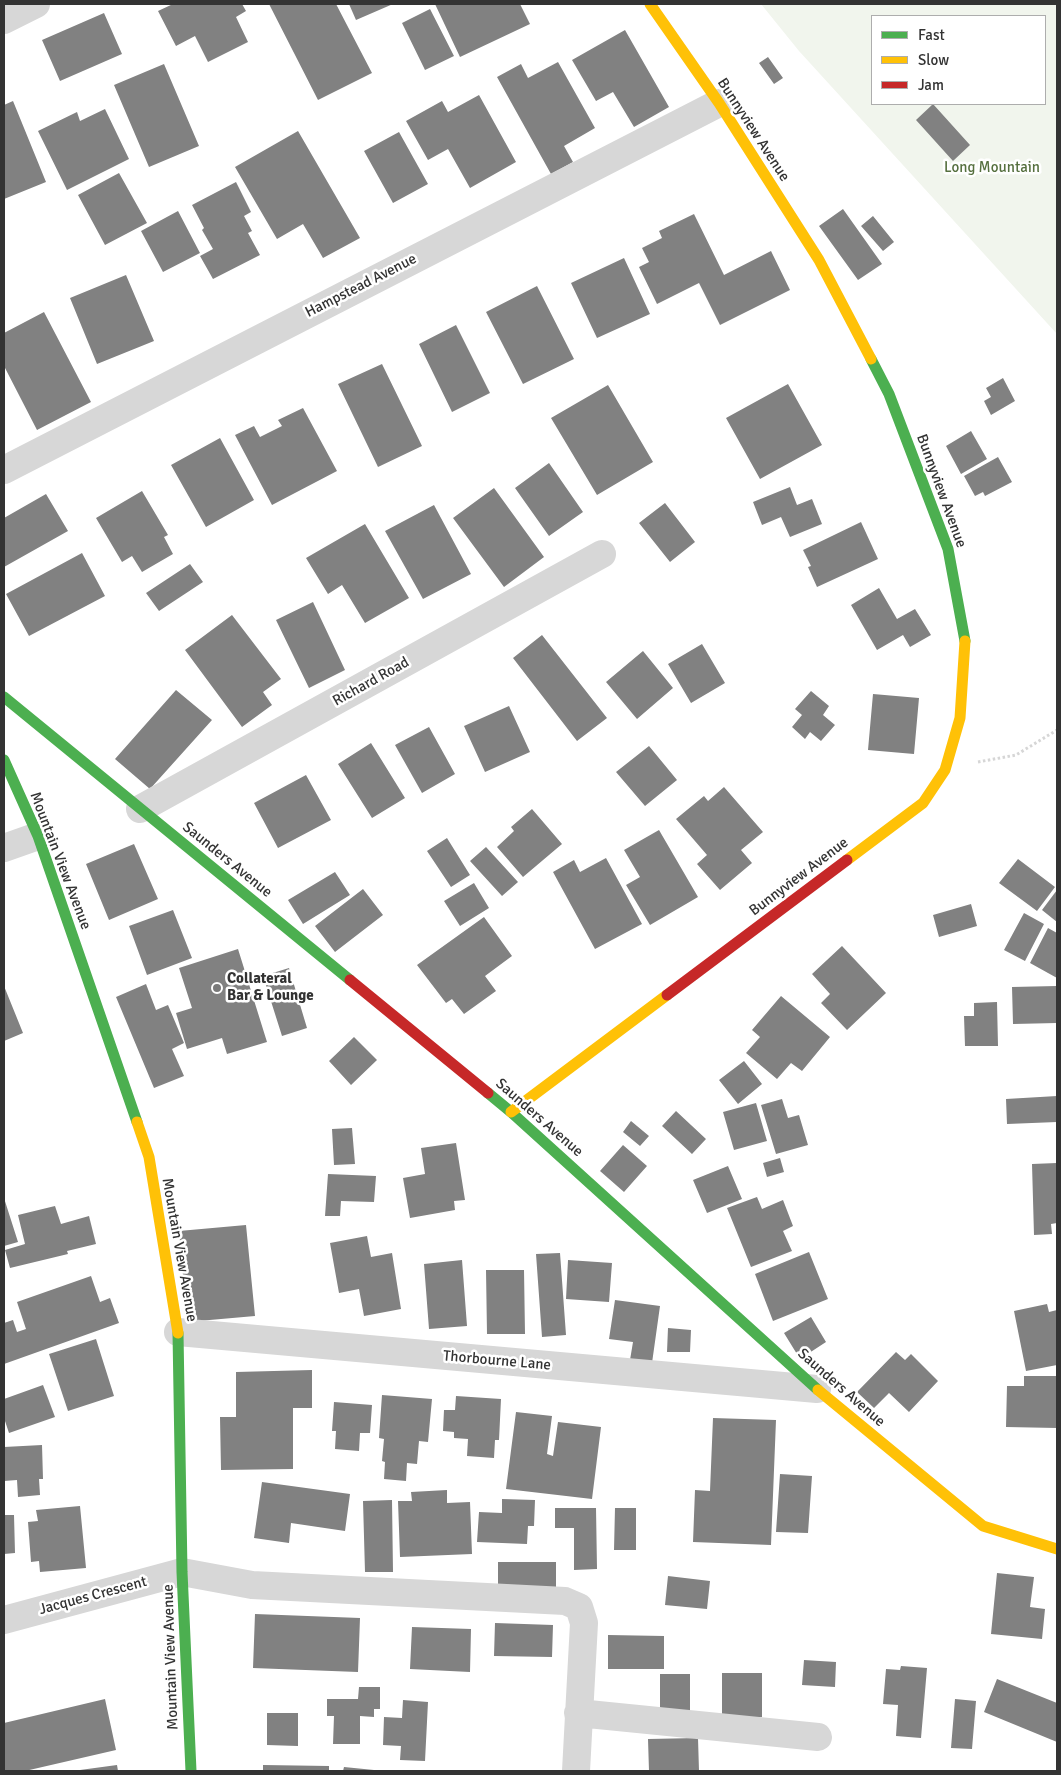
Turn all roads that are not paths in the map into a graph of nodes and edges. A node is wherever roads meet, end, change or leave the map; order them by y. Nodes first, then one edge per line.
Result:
1 (36, 4) edge
2 (650, 4) edge
3 (4, 20) edge
4 (719, 103) junction
5 (4, 470) edge
6 (602, 554) dead end
7 (4, 698) edge
8 (4, 760) edge
9 (140, 809) junction
10 (38, 836) junction
11 (4, 848) edge
12 (511, 1112) junction
13 (178, 1332) junction
14 (816, 1389) junction
15 (1057, 1549) edge
16 (182, 1572) junction
17 (4, 1620) edge
18 (578, 1713) junction
19 (818, 1737) dead end
20 (191, 1771) edge
21 (576, 1771) edge

1 - 3 street
2 - 4 street, Bunnyview Avenue
4 - 5 street, Hampstead Avenue
4 - 12 street, Bunnyview Avenue
6 - 9 street, Richard Road
7 - 9 street, Saunders Avenue
8 - 10 street, Mountain View Avenue
9 - 12 street, Saunders Avenue
10 - 11 street
10 - 13 street, Mountain View Avenue
12 - 14 street, Saunders Avenue
13 - 14 street, Thorbourne Lane
13 - 16 street, Mountain View Avenue
14 - 15 street, Saunders Avenue
16 - 17 street, Jacques Crescent
16 - 18 street
16 - 20 street, Mountain View Avenue
18 - 19 street
18 - 21 street

